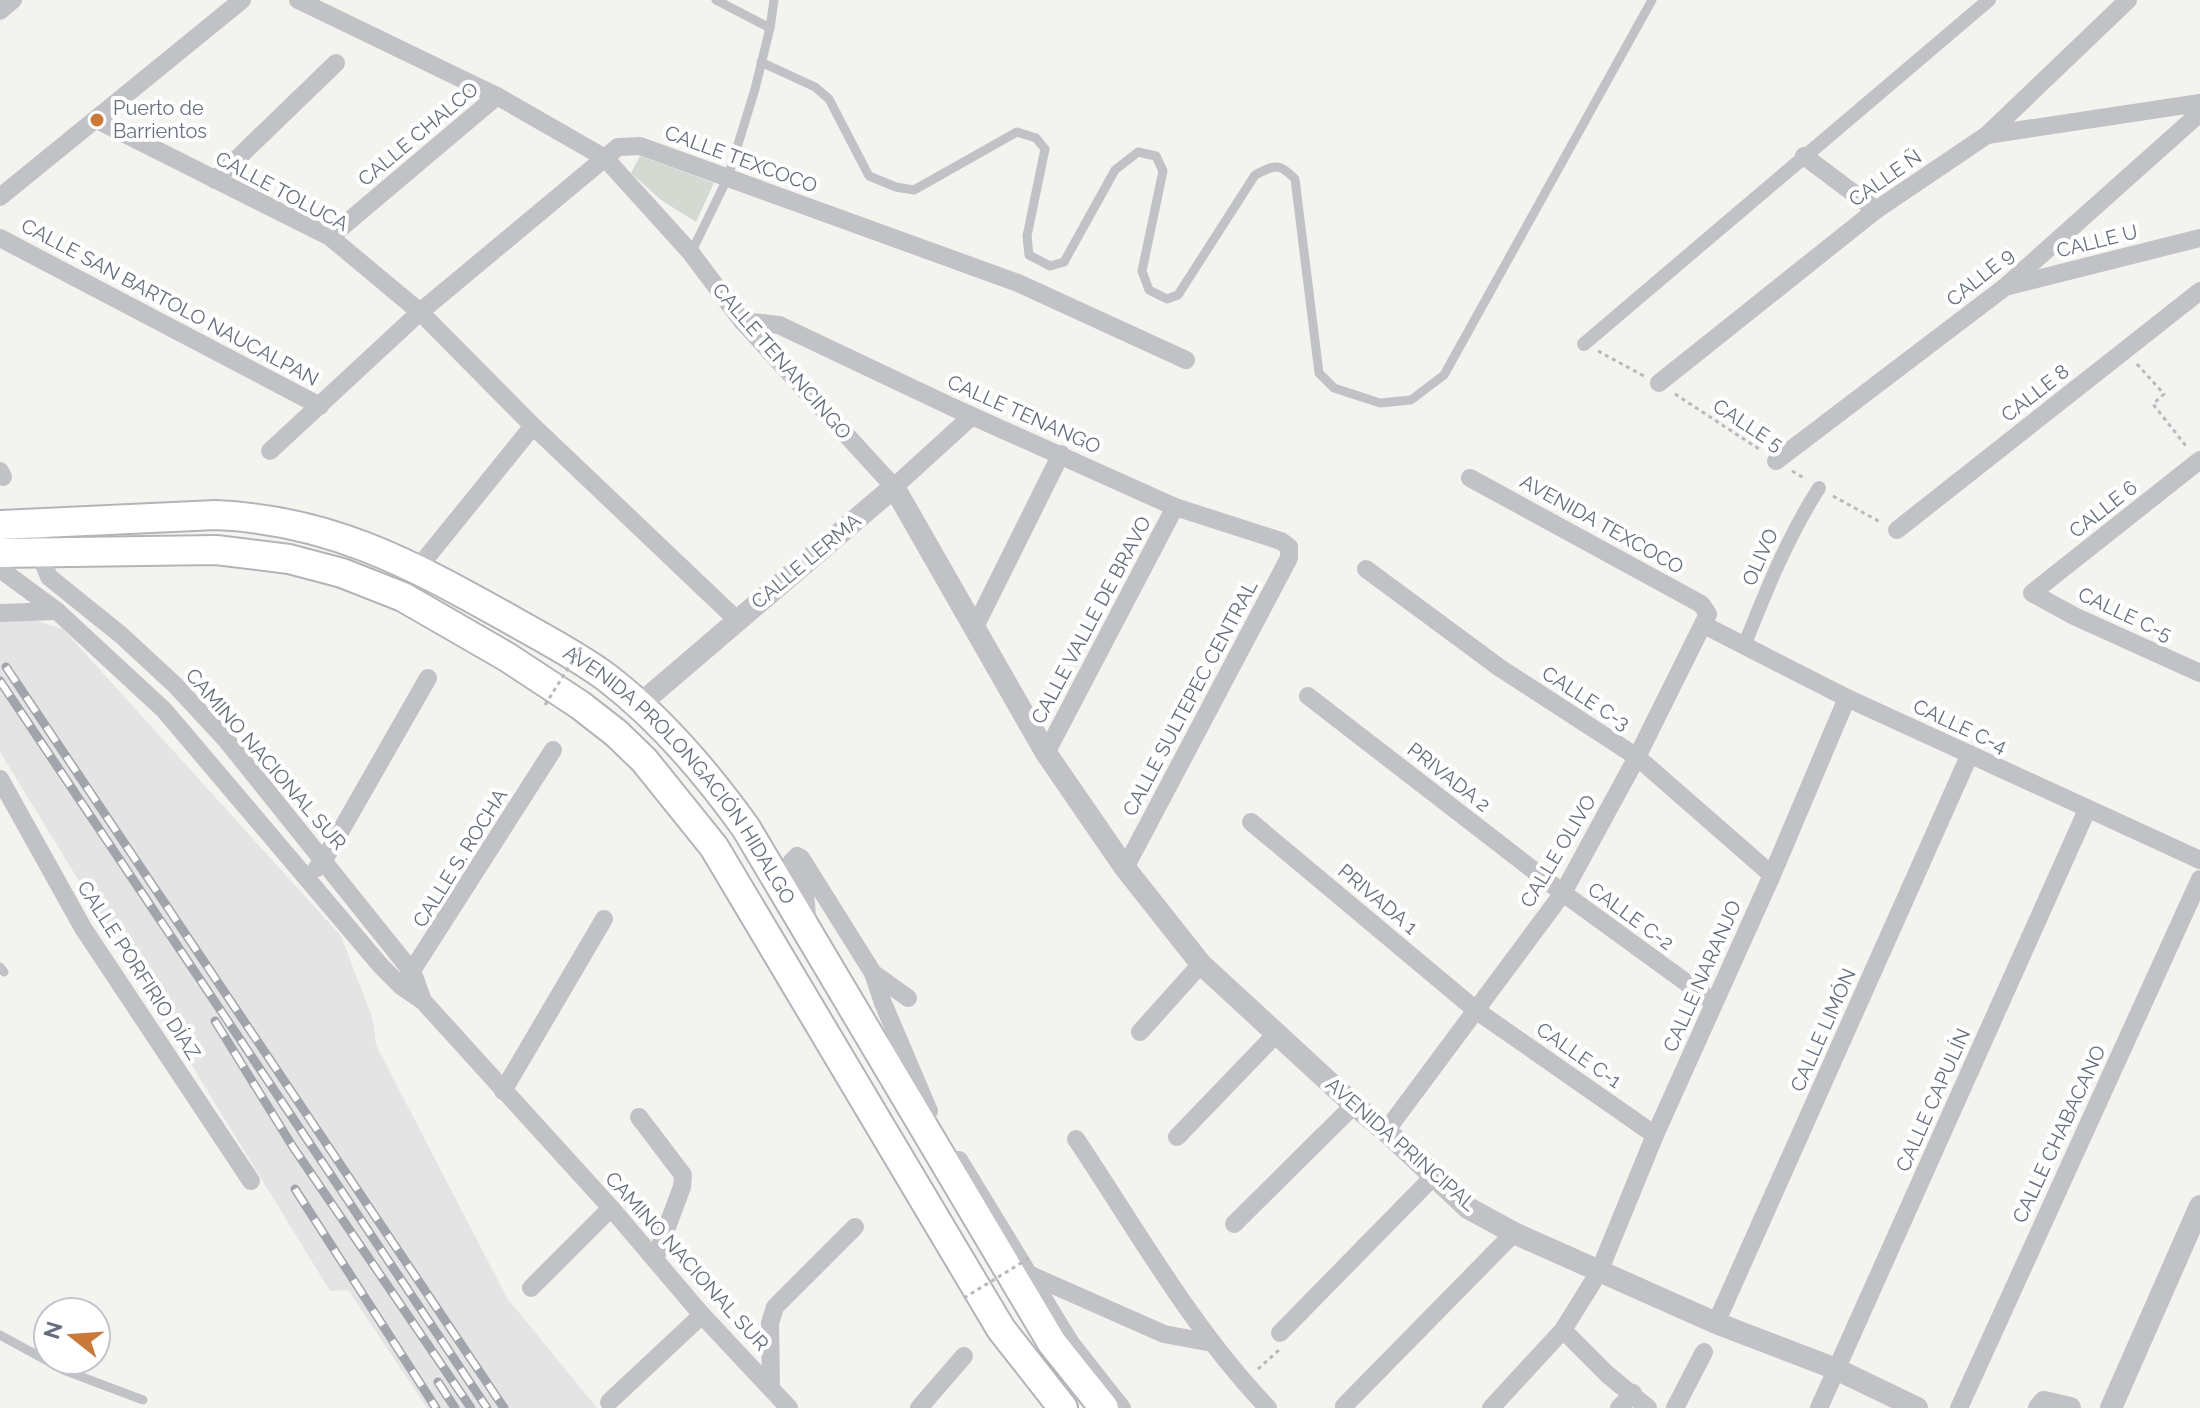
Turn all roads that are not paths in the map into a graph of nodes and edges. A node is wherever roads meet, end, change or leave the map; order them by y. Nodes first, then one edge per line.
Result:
1 (13, 0) edge
2 (242, 0) edge
3 (298, 0) edge
4 (716, 0) edge
5 (774, 0) edge
6 (1652, 0) edge
7 (1989, 0) edge
8 (2128, 0) edge
9 (0, 11) edge
10 (770, 28) junction
11 (761, 62) junction
12 (336, 63) dead end
13 (497, 96) junction
14 (2200, 103) edge
15 (2200, 113) edge
16 (97, 120) junction
17 (1987, 135) junction
18 (1804, 156) junction
19 (605, 158) junction
20 (728, 177) junction
21 (215, 180) junction
22 (0, 197) edge
23 (1876, 210) junction
24 (330, 237) junction
25 (0, 238) edge
26 (2200, 238) edge
27 (691, 253) junction
28 (2005, 287) junction
29 (2200, 291) edge
30 (420, 312) junction
31 (742, 321) junction
32 (1584, 344) road end
33 (1186, 360) dead end
34 (1659, 383) road end
35 (320, 406) junction
36 (972, 416) junction
37 (533, 426) junction
38 (270, 451) dead end
39 (1061, 454) junction
40 (2199, 460) edge
41 (1776, 461) road end
42 (1470, 478) dead end
43 (894, 487) junction
44 (1819, 488) road end
45 (1175, 507) junction
46 (0, 525) edge
47 (1897, 530) road end
48 (40, 537) junction
49 (1289, 547) joint
50 (0, 553) edge
51 (418, 568) junction
52 (0, 569) edge
53 (1366, 569) dead end
54 (2032, 593) joint
55 (57, 611) junction
56 (0, 613) edge
57 (1706, 619) junction
58 (737, 620) junction
59 (975, 627) junction
60 (1744, 646) junction
61 (2200, 673) edge
62 (428, 678) dead end
63 (1308, 696) dead end
64 (1847, 698) junction
65 (639, 705) junction
66 (553, 750) dead end
67 (1046, 753) junction
68 (1970, 754) junction
69 (1637, 757) junction
70 (700, 765) junction
71 (0, 779) edge
72 (671, 792) junction
73 (2087, 810) junction
74 (1251, 822) dead end
75 (324, 860) junction
76 (2200, 860) edge
77 (1125, 868) junction
78 (1772, 875) junction
79 (2200, 879) edge
80 (307, 880) junction
81 (1563, 893) junction
82 (604, 919) dead end
83 (809, 936) junction
84 (1201, 964) junction
85 (873, 973) junction
86 (407, 980) junction
87 (908, 998) dead end
88 (1713, 1002) junction
89 (1477, 1011) junction
90 (1140, 1032) dead end
91 (1277, 1033) junction
92 (503, 1091) junction
93 (1354, 1105) junction
94 (639, 1117) dead end
95 (1386, 1131) junction
96 (1655, 1135) junction
97 (1177, 1137) dead end
98 (1076, 1139) dead end
99 (1434, 1176) junction
100 (251, 1181) dead end
101 (2200, 1206) edge
102 (611, 1208) junction
103 (1234, 1224) dead end
104 (855, 1227) dead end
105 (1514, 1233) junction
106 (655, 1259) junction
107 (1028, 1265) junction
108 (1599, 1272) junction
109 (531, 1288) dead end
110 (702, 1315) junction
111 (1716, 1323) junction
112 (1563, 1330) junction
113 (1280, 1333) road end
114 (0, 1335) edge
115 (1212, 1343) junction
116 (1704, 1352) dead end
117 (964, 1356) dead end
118 (1836, 1369) junction
119 (771, 1387) junction
120 (1633, 1393) junction
121 (143, 1400) dead end
122 (609, 1402) dead end
123 (2042, 1405) edge
124 (1344, 1407) edge
125 (789, 1408) edge
126 (919, 1408) edge
127 (1063, 1408) edge
128 (1104, 1408) edge
129 (1122, 1408) edge
130 (1268, 1408) edge
131 (1491, 1408) edge
132 (1619, 1408) edge
133 (1648, 1408) edge
134 (1675, 1408) edge
135 (1819, 1408) edge
136 (1917, 1408) edge
137 (1959, 1408) edge
138 (2070, 1408) edge
139 (2111, 1408) edge

1 - 9 street
2 - 16 street
3 - 13 street, CALLE TENANCINGO
4 - 10 lane
5 - 10 lane
6 - 11 lane
7 - 18 street
8 - 17 street, CALLE Ñ
10 - 11 lane
11 - 20 lane
12 - 21 street
13 - 19 street, CALLE TENANCINGO
13 - 24 street, CALLE CHALCO
14 - 17 street
15 - 28 street, CALLE 9
16 - 21 street, CALLE TOLUCA
16 - 22 street
17 - 23 street, CALLE Ñ
18 - 23 street
18 - 32 street
19 - 20 street, CALLE TEXCOCO
19 - 27 street, CALLE TENANCINGO
19 - 30 street, CALLE TEXCOCO
20 - 27 lane
20 - 33 street, CALLE TEXCOCO
21 - 24 street, CALLE TOLUCA
23 - 34 street, CALLE Ñ
24 - 30 street, CALLE TOLUCA
25 - 35 street, CALLE SAN BARTOLO NAUCALPAN
26 - 28 street, CALLE U
27 - 31 street, CALLE TENANCINGO
28 - 41 street, CALLE 9
29 - 47 street, CALLE 8
30 - 35 street, CALLE TEXCOCO
30 - 37 street, CALLE TOLUCA
31 - 36 street, CALLE TENANGO
31 - 43 street, CALLE TENANCINGO
35 - 38 street, CALLE TEXCOCO
36 - 39 street, CALLE TENANGO
36 - 43 street, CALLE LERMA
37 - 51 street
37 - 58 street, CALLE TOLUCA
39 - 45 street, CALLE TENANGO
39 - 59 street
40 - 54 street, CALLE 6
42 - 57 street, AVENIDA TEXCOCO
43 - 58 street, CALLE LERMA
43 - 59 street, CALLE TENANCINGO
44 - 60 street, OLIVO
45 - 49 street, CALLE TENANGO
45 - 67 street, CALLE VALLE DE BRAVO
46 - 48 highway, AVENIDA PROLONGACIÓN HIDALGO
48 - 50 highway, AVENIDA PROLONGACIÓN HIDALGO
48 - 51 highway, AVENIDA PROLONGACIÓN HIDALGO
48 - 72 highway, AVENIDA PROLONGACIÓN HIDALGO
48 - 75 street, CAMINO NACIONAL SUR
49 - 77 street, CALLE SULTEPEC CENTRAL
51 - 65 highway, AVENIDA PROLONGACIÓN HIDALGO
52 - 55 street, CAMINO NACIONAL SUR
53 - 69 street, CALLE C-3
54 - 61 street, CALLE C-5
55 - 56 street
55 - 80 street, CAMINO NACIONAL SUR
57 - 60 street, CALLE C-4
57 - 69 street, CALLE OLIVO
58 - 65 street, CALLE LERMA
59 - 67 street, CALLE TENANCINGO
60 - 64 street, CALLE C-4
62 - 75 street
63 - 81 street, PRIVADA 2
64 - 68 street, CALLE C-4
64 - 78 street, CALLE NARANJO
65 - 70 highway, AVENIDA PROLONGACIÓN HIDALGO
66 - 86 street, CALLE S. ROCHA
67 - 77 street, CALLE TENANCINGO
68 - 73 street, CALLE C-4
68 - 111 street, CALLE LIMÓN
69 - 78 street, CALLE C-3
69 - 81 street, CALLE OLIVO
70 - 72 highway
70 - 83 highway, AVENIDA PROLONGACIÓN HIDALGO
71 - 100 street, CALLE PORFIRIO DÍAZ
72 - 127 highway, AVENIDA PROLONGACIÓN HIDALGO
73 - 76 street, CALLE C-4
73 - 118 street, CALLE CAPULÍN
74 - 89 street, PRIVADA 1
75 - 80 street
75 - 86 street, CAMINO NACIONAL SUR
77 - 84 street, AVENIDA PRINCIPAL
78 - 88 street, CALLE NARANJO
79 - 137 street, CALLE CHABACANO
80 - 86 street, CAMINO NACIONAL SUR
81 - 88 street, CALLE C-2
81 - 89 street, CALLE OLIVO
82 - 92 street
83 - 85 street
83 - 128 highway, AVENIDA PROLONGACIÓN HIDALGO
84 - 90 street
84 - 91 street, AVENIDA PRINCIPAL
85 - 87 street
85 - 107 street
86 - 92 street, CAMINO NACIONAL SUR
88 - 96 street, CALLE NARANJO
89 - 95 street, CALLE OLIVO
89 - 96 street, CALLE C-1
91 - 93 street, AVENIDA PRINCIPAL
91 - 97 street
92 - 102 street, CAMINO NACIONAL SUR
93 - 95 street, AVENIDA PRINCIPAL
93 - 103 street
94 - 106 street
95 - 99 street, AVENIDA PRINCIPAL
96 - 108 street, CALLE NARANJO
98 - 115 street
99 - 105 street, AVENIDA PRINCIPAL
99 - 113 street
101 - 139 street
102 - 106 street, CAMINO NACIONAL SUR
102 - 109 street
104 - 119 street
105 - 108 street, AVENIDA PRINCIPAL
105 - 124 street
106 - 110 street, CAMINO NACIONAL SUR
107 - 115 street
107 - 129 street
108 - 111 street, AVENIDA PRINCIPAL
108 - 112 street, CALLE NARANJO
110 - 119 street, CAMINO NACIONAL SUR
110 - 122 street
111 - 118 street, AVENIDA PRINCIPAL
112 - 120 street
112 - 131 street, CALLE NARANJO
114 - 121 lane
115 - 130 street
116 - 134 street
117 - 126 street
118 - 135 street, CALLE CAPULÍN
118 - 136 street, AVENIDA PRINCIPAL
119 - 125 street, CAMINO NACIONAL SUR
120 - 132 street
120 - 133 street
123 - 138 street

